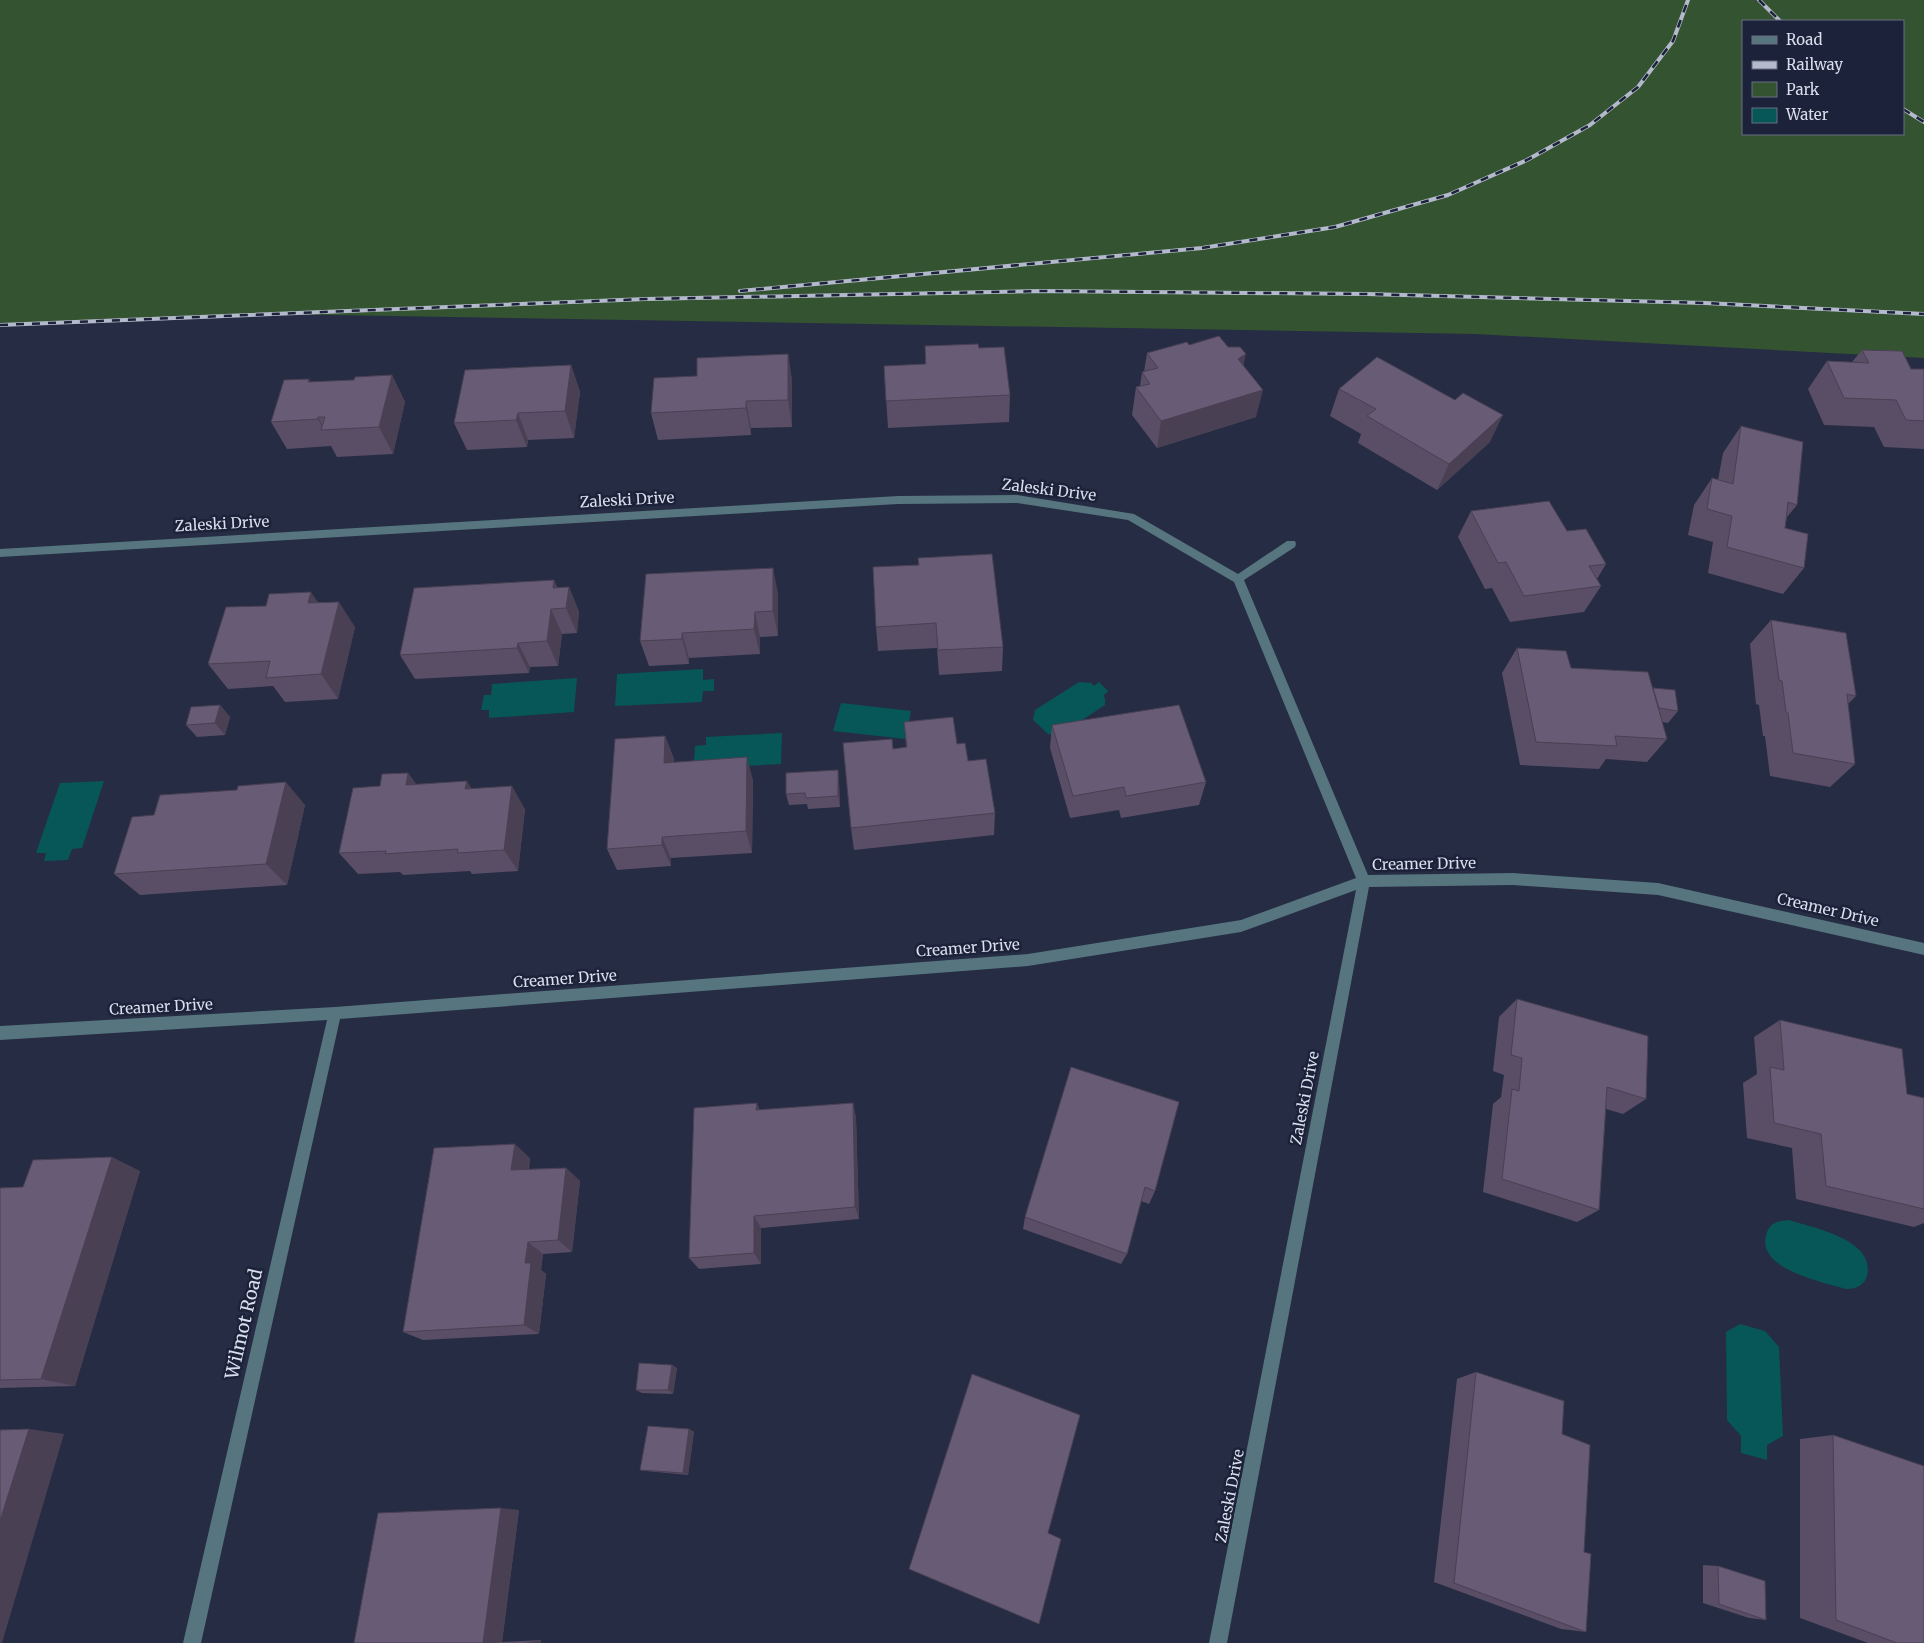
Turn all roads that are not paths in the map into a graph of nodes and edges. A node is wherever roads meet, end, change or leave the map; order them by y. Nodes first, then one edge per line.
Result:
1 (1291, 544) dead end
2 (0, 553) edge
3 (1238, 579) junction
4 (1364, 881) junction
5 (1924, 948) edge
6 (335, 1014) junction
7 (0, 1032) edge
8 (192, 1643) edge
9 (1218, 1643) edge

1 - 3 street
2 - 3 street, Zaleski Drive
3 - 4 street
4 - 5 street, Creamer Drive
4 - 6 street, Creamer Drive
4 - 9 street, Zaleski Drive
6 - 7 street, Creamer Drive
6 - 8 street, Wilmot Road

